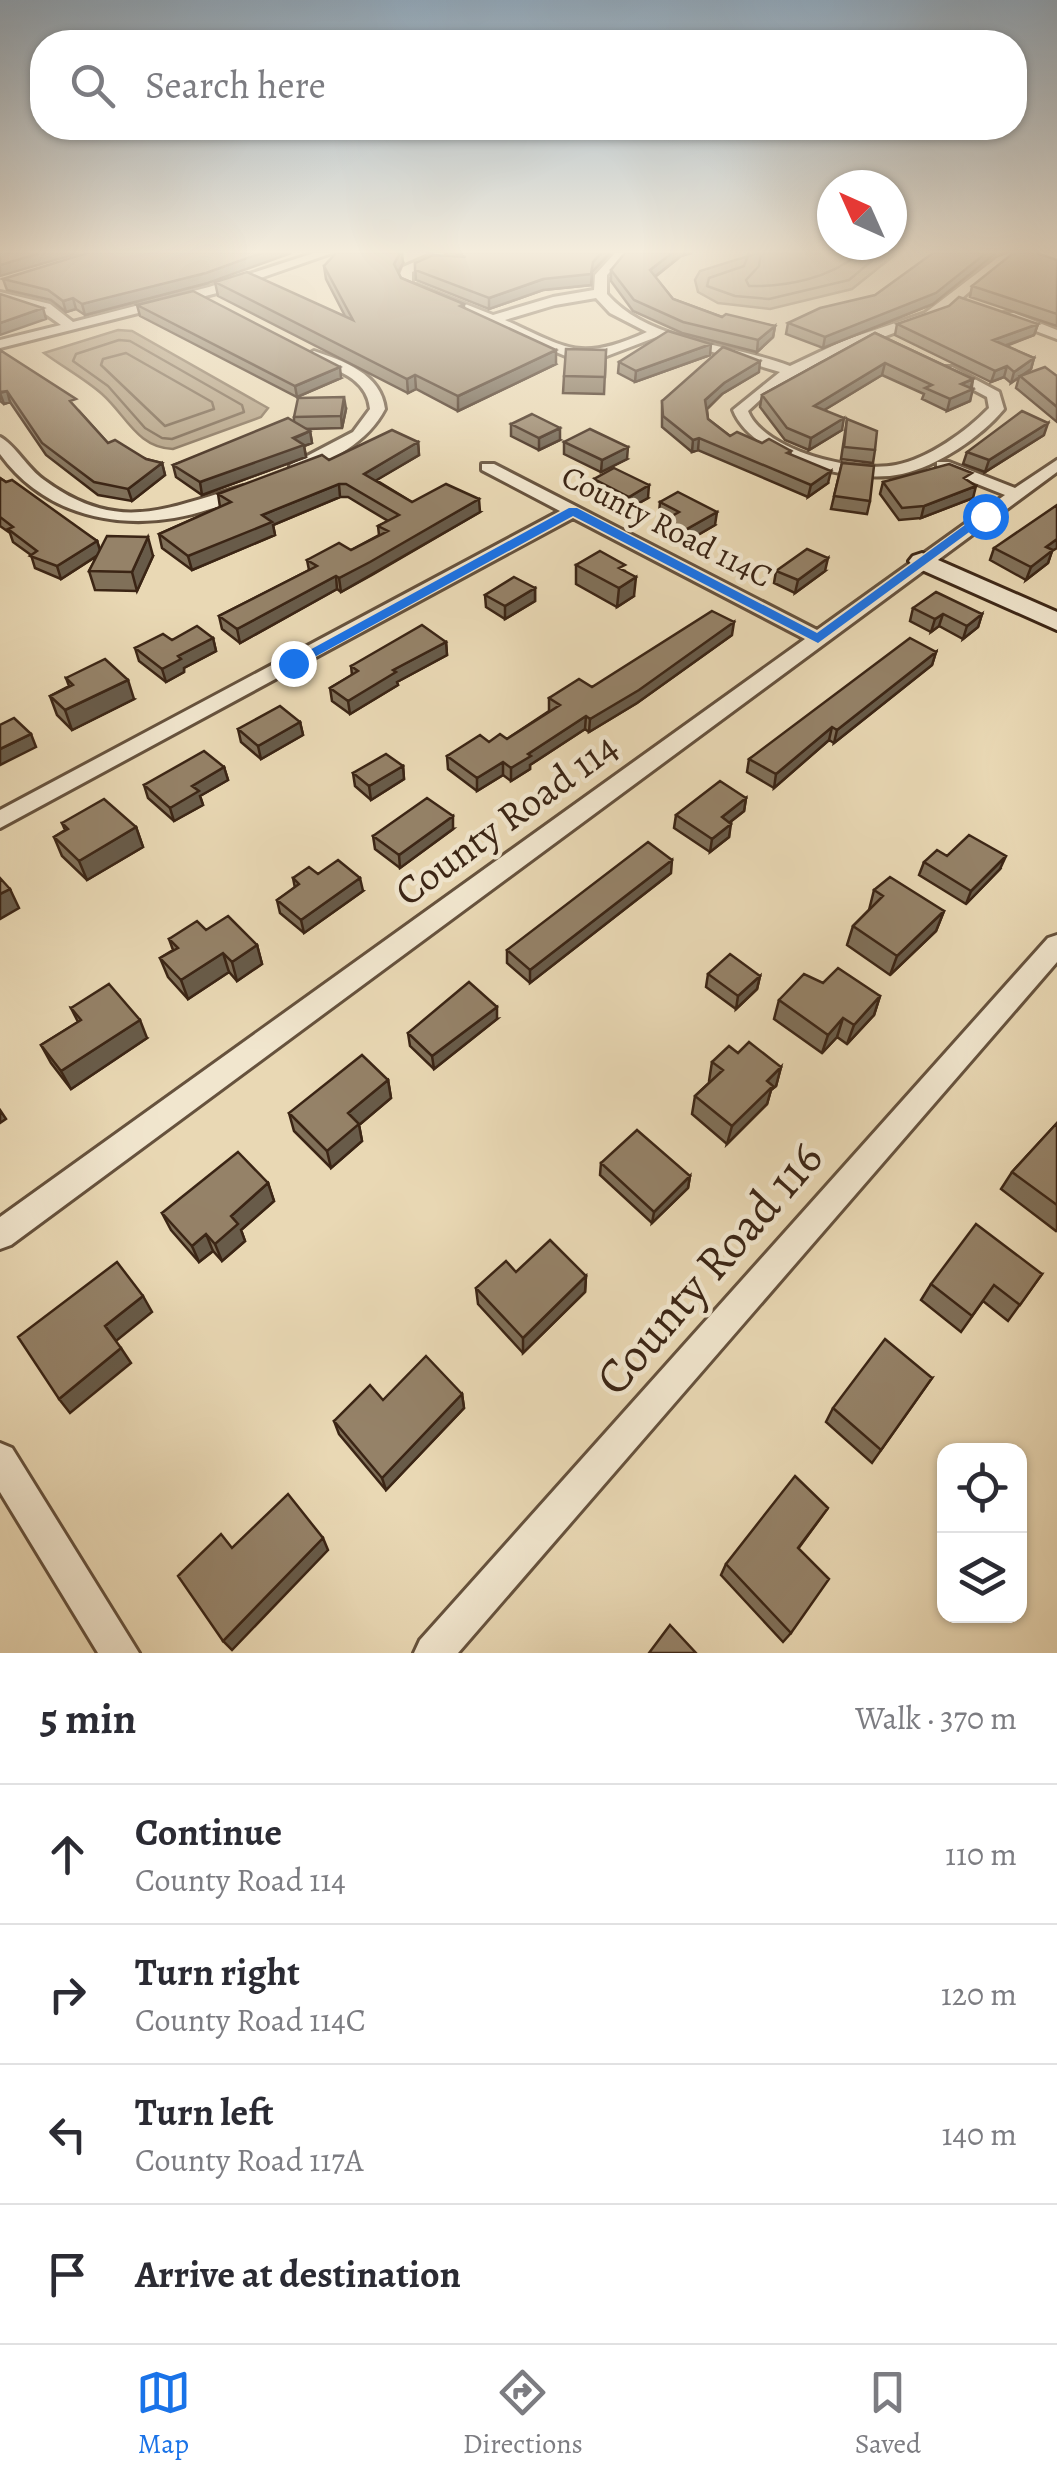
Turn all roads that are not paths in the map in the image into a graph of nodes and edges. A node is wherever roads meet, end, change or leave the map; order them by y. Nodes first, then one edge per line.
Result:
1 (47, 330) edge
2 (514, 330) edge
3 (649, 330) edge
4 (889, 330) edge
5 (655, 333) junction
6 (874, 335) junction
7 (0, 344) edge
8 (301, 348) edge
9 (900, 348) edge
10 (930, 362) edge
11 (793, 372) junction
12 (0, 442) edge
13 (926, 458) junction
14 (1057, 465) edge
15 (488, 467) dead end
16 (274, 478) edge
17 (256, 486) edge
18 (1016, 494) junction
19 (573, 511) junction
20 (160, 518) junction
21 (140, 536) edge
22 (922, 561) junction
23 (1057, 622) edge
24 (818, 638) junction
25 (0, 820) edge
26 (1057, 945) edge
27 (0, 1235) edge
28 (0, 1460) edge
29 (120, 1653) edge
30 (433, 1653) edge

1 - 7 street
2 - 5 street
3 - 5 street
4 - 6 street
5 - 11 street
6 - 9 street
6 - 11 street
8 - 16 street
10 - 13 street
11 - 13 street
12 - 20 street
13 - 18 street
14 - 18 street, County Road 114
15 - 19 street, County Road 114C
17 - 20 street
18 - 22 street, County Road 114
19 - 24 street, County Road 114C
19 - 25 street
20 - 21 street
22 - 23 street
22 - 24 street, County Road 114
24 - 27 street, County Road 114
26 - 30 street, County Road 116
28 - 29 street

